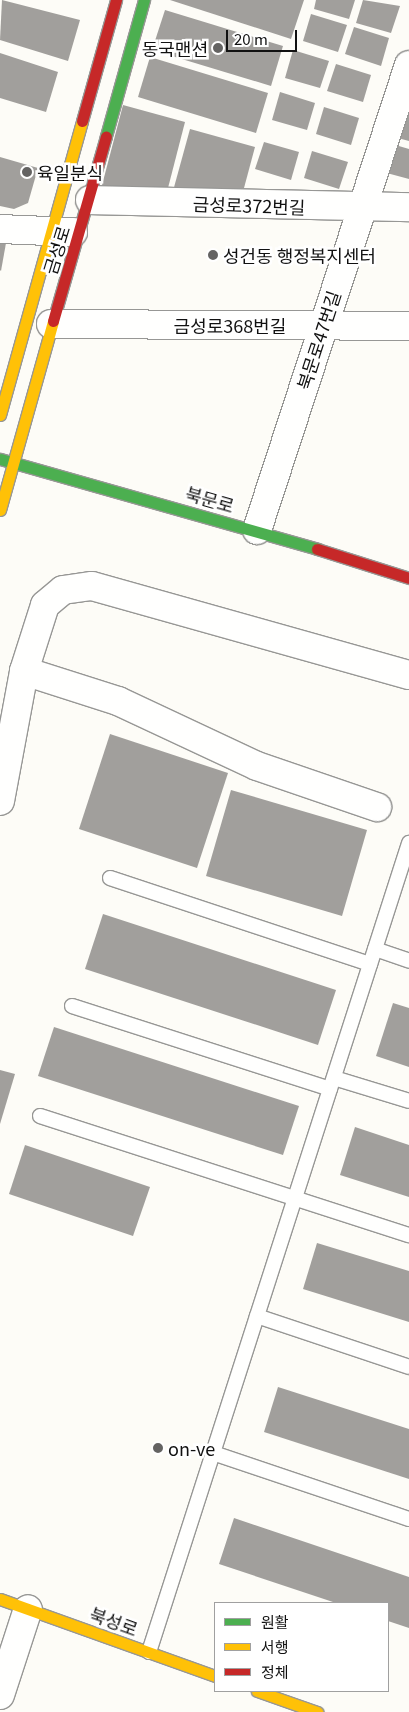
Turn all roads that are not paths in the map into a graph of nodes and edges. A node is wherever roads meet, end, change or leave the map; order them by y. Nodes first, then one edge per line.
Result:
1 (116, 0) edge
2 (144, 0) edge
3 (409, 65) edge
4 (90, 200) junction
5 (409, 207) edge
6 (361, 208) junction
7 (0, 229) edge
8 (52, 231) junction
9 (80, 232) junction
10 (51, 324) junction
11 (322, 326) junction
12 (409, 326) edge
13 (0, 415) edge
14 (0, 459) edge
15 (14, 462) junction
16 (0, 510) edge
17 (257, 530) junction
18 (409, 578) edge
19 (24, 671) junction
20 (409, 674) edge
21 (0, 801) edge
22 (377, 807) dead end
23 (409, 843) edge
24 (110, 878) dead end
25 (375, 949) junction
26 (409, 960) edge
27 (370, 964) junction
28 (72, 1006) dead end
29 (332, 1083) junction
30 (409, 1101) edge
31 (40, 1116) dead end
32 (295, 1199) junction
33 (409, 1235) edge
34 (257, 1316) junction
35 (409, 1367) edge
36 (213, 1453) junction
37 (409, 1519) edge
38 (0, 1598) edge
39 (28, 1609) junction
40 (149, 1652) junction
41 (214, 1676) edge
42 (259, 1692) edge
43 (0, 1695) edge
44 (302, 1710) edge

1 - 8 street, 금성로
2 - 4 street, 금성로
3 - 6 street, 북문로47번길
4 - 6 street, 금성로372번길
4 - 9 street, 금성로
5 - 6 street, 금성로372번길
6 - 11 street, 북문로47번길
7 - 8 street
8 - 9 street
8 - 13 street, 금성로
9 - 10 street, 금성로
10 - 11 street, 금성로368번길
10 - 15 street, 금성로
11 - 12 street, 금성로368번길
11 - 17 street, 북문로47번길
14 - 15 street, 북문로
15 - 16 street, 금성로
15 - 17 street, 북문로
17 - 18 street, 북문로
19 - 20 street
19 - 21 street
19 - 22 street
23 - 25 lane
24 - 27 lane
25 - 26 lane
25 - 27 lane
27 - 29 lane
28 - 29 lane
29 - 30 lane
29 - 32 lane
31 - 32 lane
32 - 33 lane
32 - 34 lane
34 - 35 lane
34 - 36 lane
36 - 37 lane
36 - 40 lane
38 - 39 street, 북성로
39 - 40 street, 북성로
39 - 43 street
40 - 41 street, 북성로
42 - 44 street

